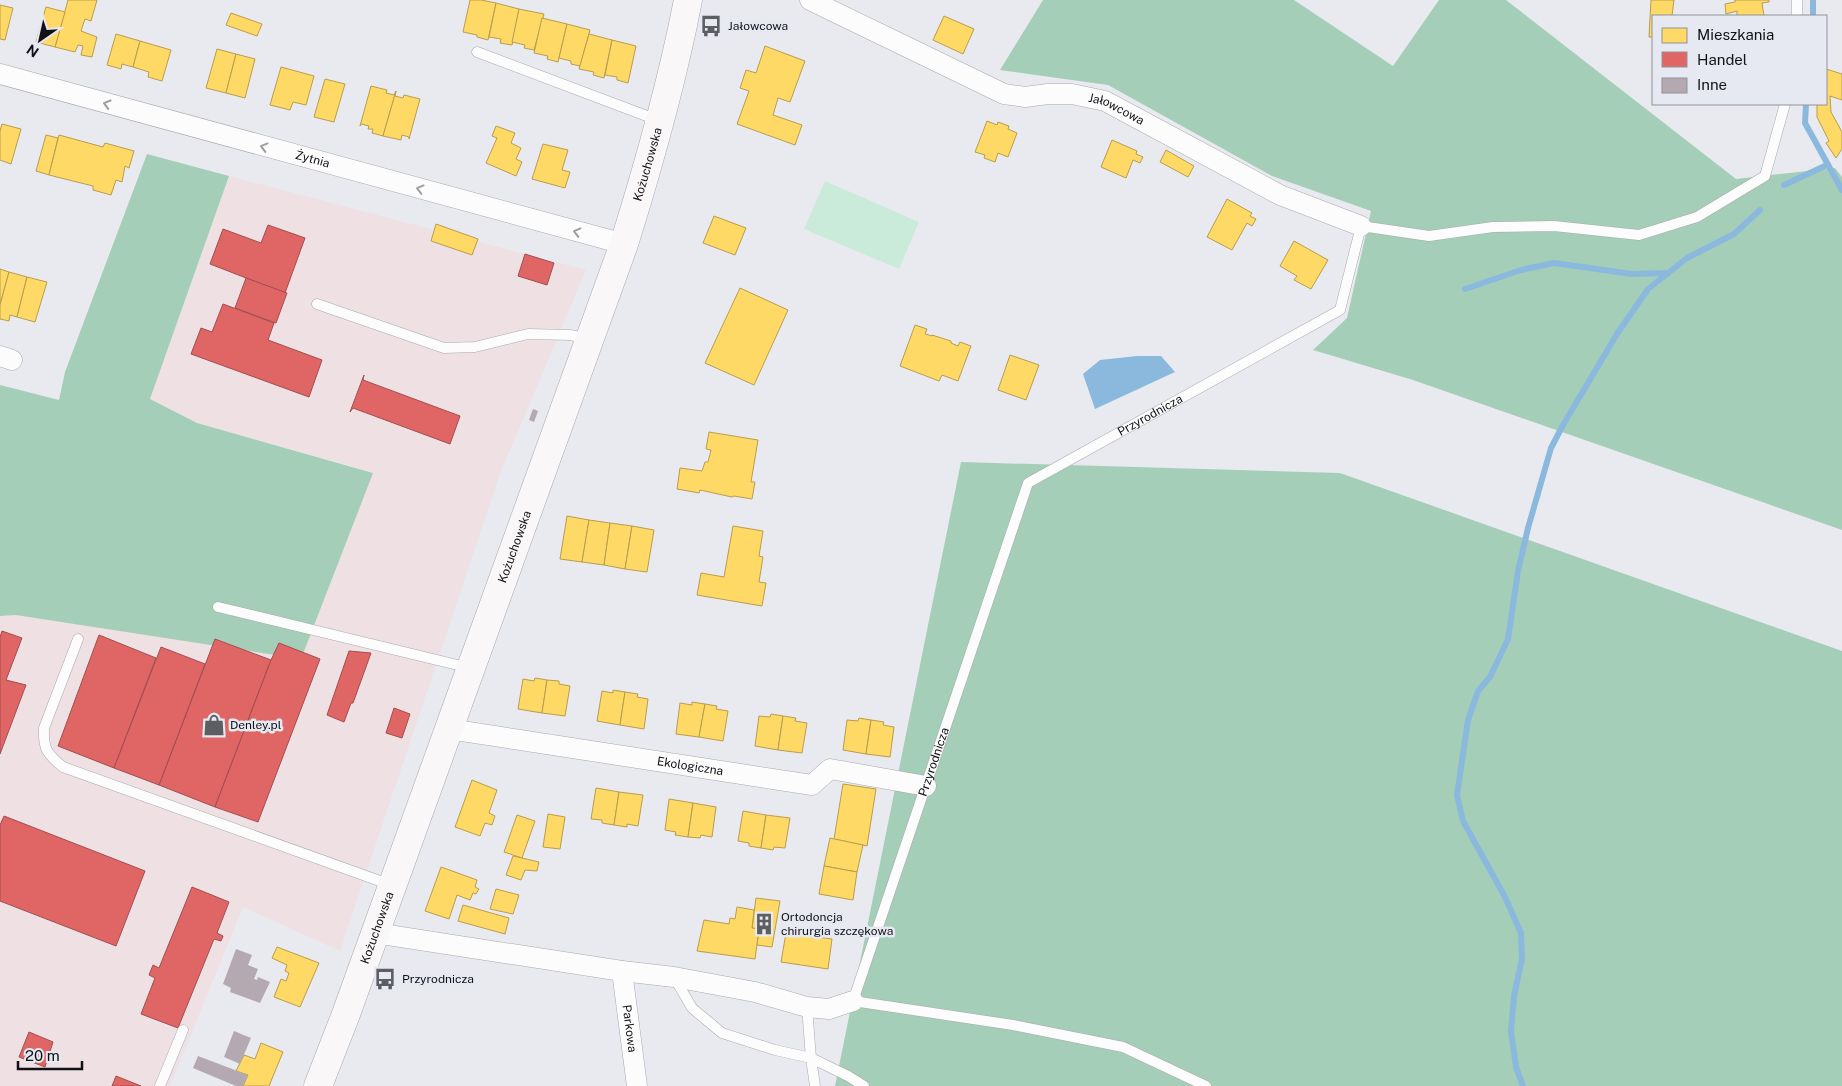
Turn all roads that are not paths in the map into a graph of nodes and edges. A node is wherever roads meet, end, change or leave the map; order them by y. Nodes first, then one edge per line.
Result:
1 (688, 0) edge
2 (810, 0) edge
3 (1797, 0) edge
4 (1797, 15) edge
5 (476, 52) dead end
6 (0, 74) edge
7 (1785, 105) edge
8 (661, 121) junction
9 (1361, 226) junction
10 (624, 244) junction
11 (317, 304) dead end
12 (590, 339) junction
13 (218, 606) dead end
14 (78, 639) dead end
15 (471, 668) junction
16 (449, 730) junction
17 (926, 786) junction
18 (392, 885) junction
19 (375, 933) junction
20 (622, 971) junction
21 (674, 977) junction
22 (853, 1001) junction
23 (807, 1007) junction
24 (183, 1030) dead end
25 (811, 1058) junction
26 (848, 1076) junction
27 (160, 1086) edge
28 (318, 1086) edge
29 (638, 1086) edge
30 (815, 1086) edge
31 (856, 1086) edge
32 (864, 1086) edge
33 (1206, 1086) edge

1 - 8 main road, Kożuchowska
2 - 9 street, Jałowcowa
3 - 4 lane
5 - 8 lane
10 -> 6 street, Żytnia
7 - 9 lane
8 - 10 main road, Kożuchowska
9 - 17 lane, Przyrodnicza
10 - 12 main road, Kożuchowska
11 - 12 lane
12 - 15 main road, Kożuchowska
13 - 15 lane
14 - 18 lane
15 - 16 main road, Kożuchowska
16 - 17 street, Ekologiczna
16 - 18 main road, Kożuchowska
17 - 22 lane, Przyrodnicza
18 - 19 main road, Kożuchowska
19 - 20 street
19 - 28 main road, Kożuchowska
20 - 21 street
20 - 29 street, Parkowa
21 - 23 street
21 - 25 lane
22 - 23 street
22 - 33 lane
23 - 25 lane
24 - 27 lane
25 - 26 lane
25 - 30 lane
26 - 31 lane
26 - 32 lane

